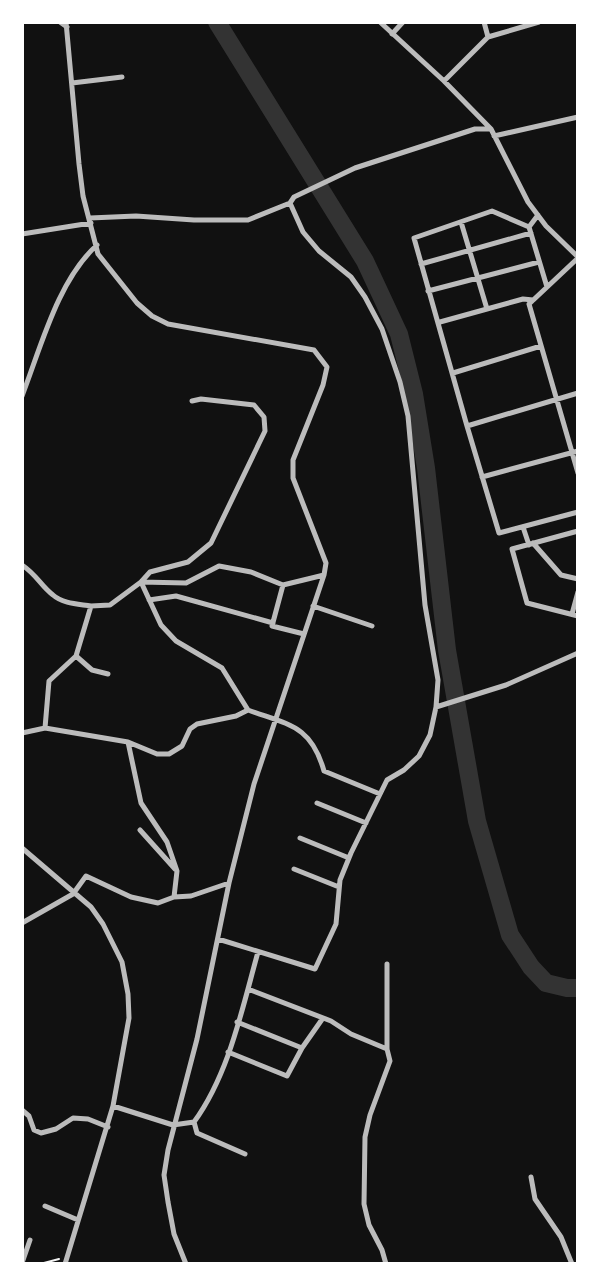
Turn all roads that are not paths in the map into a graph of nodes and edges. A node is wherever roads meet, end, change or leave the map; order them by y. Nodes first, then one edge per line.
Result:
1 (380, 22) edge
2 (403, 22) edge
3 (484, 22) edge
4 (538, 22) edge
5 (66, 24) edge
6 (521, 25) edge
7 (392, 34) junction
8 (488, 37) junction
9 (122, 77) dead end
10 (444, 81) junction
11 (72, 83) junction
12 (578, 117) edge
13 (491, 129) junction
14 (494, 136) junction
15 (290, 203) junction
16 (538, 215) junction
17 (91, 220) junction
18 (460, 222) junction
19 (529, 227) junction
20 (531, 233) junction
21 (22, 234) edge
22 (97, 245) junction
23 (469, 250) junction
24 (578, 257) edge
25 (539, 262) junction
26 (421, 264) junction
27 (478, 278) junction
28 (547, 287) junction
29 (428, 291) junction
30 (533, 300) junction
31 (487, 308) junction
32 (440, 322) junction
33 (541, 346) junction
34 (453, 373) junction
35 (578, 393) edge
36 (22, 396) edge
37 (556, 398) junction
38 (192, 401) dead end
39 (468, 426) junction
40 (575, 452) edge
41 (578, 473) edge
42 (482, 476) junction
43 (578, 512) edge
44 (523, 527) junction
45 (578, 531) edge
46 (531, 544) junction
47 (22, 565) edge
48 (324, 575) junction
49 (578, 579) edge
50 (141, 582) junction
51 (283, 585) junction
52 (578, 592) edge
53 (149, 600) junction
54 (91, 606) junction
55 (313, 606) junction
56 (575, 615) edge
57 (273, 622) junction
58 (372, 626) dead end
59 (304, 634) junction
60 (578, 652) edge
61 (76, 656) junction
62 (108, 674) dead end
63 (436, 707) junction
64 (248, 710) junction
65 (276, 720) junction
66 (45, 728) junction
67 (22, 733) edge
68 (128, 742) junction
69 (380, 794) junction
70 (317, 803) dead end
71 (366, 823) junction
72 (140, 830) dead end
73 (300, 838) dead end
74 (22, 848) edge
75 (349, 858) junction
76 (294, 869) dead end
77 (177, 871) junction
78 (229, 883) junction
79 (339, 887) junction
80 (73, 894) junction
81 (174, 896) junction
82 (22, 923) edge
83 (218, 939) junction
84 (258, 952) junction
85 (387, 964) dead end
86 (248, 989) junction
87 (323, 1018) junction
88 (237, 1022) junction
89 (302, 1048) junction
90 (387, 1049) junction
91 (228, 1052) junction
92 (113, 1106) junction
93 (24, 1114) edge
94 (194, 1122) junction
95 (174, 1125) junction
96 (108, 1127) junction
97 (245, 1154) dead end
98 (531, 1176) dead end
99 (45, 1206) dead end
100 (78, 1220) junction
101 (30, 1240) dead end
102 (66, 1261) edge
103 (22, 1263) edge
104 (186, 1264) edge
105 (386, 1264) edge
106 (572, 1264) edge

1 - 7 street
2 - 7 street
3 - 8 street
4 - 6 street
5 - 11 street
6 - 8 street
7 - 10 street
8 - 10 street
9 - 11 street
10 - 13 street
11 - 17 street
12 - 14 street
13 - 14 street
13 - 15 street
14 - 16 street
15 - 17 street
15 - 63 street
16 - 19 street
16 - 24 street
17 - 21 street
17 - 22 street
18 - 19 street
18 - 23 street
18 - 26 street
19 - 20 street
20 - 23 street
20 - 25 street
22 - 36 street
22 - 48 street
23 - 26 street
23 - 27 street
24 - 28 street
25 - 27 street
25 - 28 street
26 - 29 street
27 - 29 street
27 - 31 street
28 - 30 street
29 - 32 street
30 - 31 street
30 - 33 street
31 - 32 street
32 - 34 street
33 - 34 street
33 - 37 street
34 - 39 street
35 - 37 street
37 - 39 street
37 - 40 street
38 - 50 street
39 - 42 street
40 - 41 street
40 - 42 street
42 - 44 street
43 - 44 street
44 - 46 street
45 - 46 street
46 - 49 street
46 - 56 street
47 - 54 street
48 - 51 street
48 - 55 street
50 - 51 street
50 - 53 street
50 - 54 street
51 - 57 street
52 - 56 street
53 - 57 street
53 - 64 street
54 - 61 street
55 - 58 street
55 - 59 street
57 - 59 street
59 - 65 street
60 - 63 street
61 - 62 street
61 - 66 street
63 - 69 street
64 - 65 street
64 - 68 street
65 - 69 street
65 - 78 street
66 - 67 street
66 - 68 street
68 - 77 street
69 - 71 street
70 - 71 street
71 - 75 street
72 - 77 street
73 - 75 street
74 - 80 street
75 - 79 street
76 - 79 street
77 - 81 street
78 - 81 street
78 - 83 street
79 - 84 street
80 - 81 street
80 - 82 street
80 - 92 street
83 - 84 street
83 - 95 street
84 - 86 street
85 - 90 street
86 - 87 street
86 - 88 street
87 - 89 street
87 - 90 street
88 - 89 street
88 - 91 street
89 - 91 street
90 - 105 street
91 - 94 street
92 - 95 street
92 - 96 street
93 - 96 street
94 - 95 street
94 - 97 street
95 - 104 street
96 - 100 street
98 - 106 street
99 - 100 street
100 - 102 street
101 - 103 street

